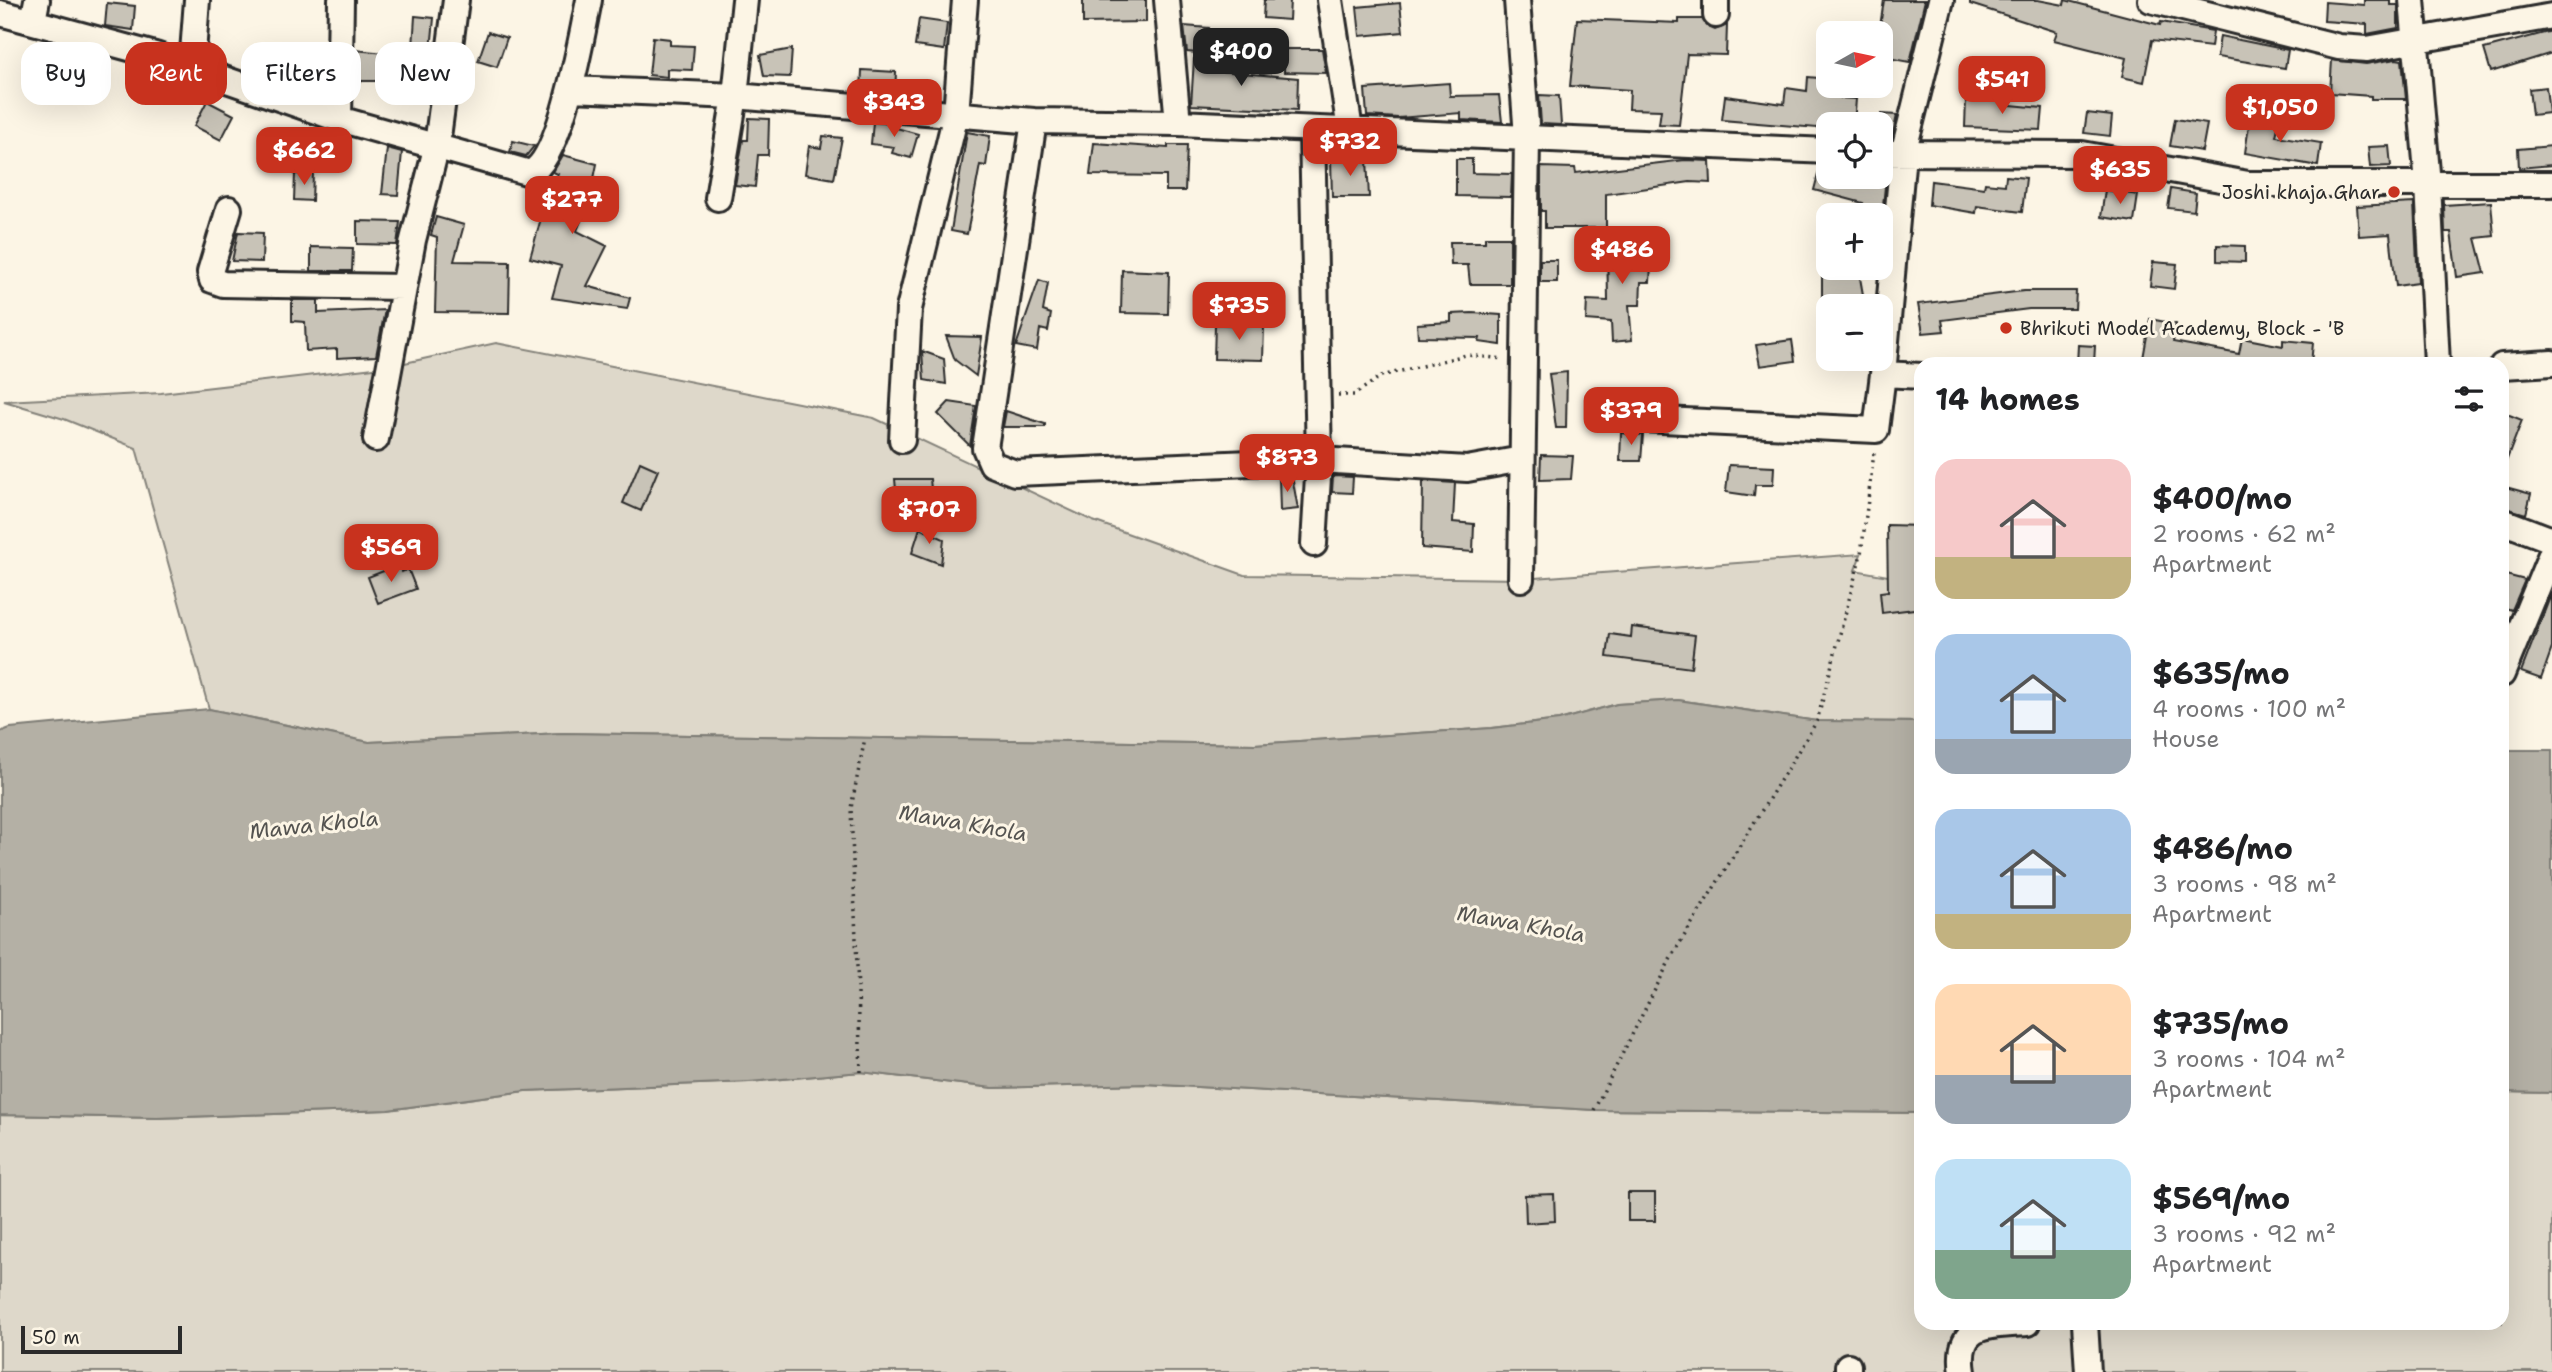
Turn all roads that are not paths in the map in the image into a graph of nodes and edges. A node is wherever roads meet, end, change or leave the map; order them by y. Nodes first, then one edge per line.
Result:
1 (197, 0) edge
2 (341, 0) edge
3 (456, 0) edge
4 (589, 0) edge
5 (745, 0) edge
6 (965, 0) edge
7 (1167, 0) edge
8 (1330, 0) edge
9 (1517, 0) edge
10 (1941, 0) edge
11 (2151, 0) edge
12 (2412, 0) edge
13 (35, 11) edge
14 (0, 13) edge
15 (2552, 16) edge
16 (194, 42) edge
17 (125, 43) edge
18 (2417, 43) junction
19 (227, 78) edge
20 (571, 89) junction
21 (735, 96) junction
22 (956, 114) junction
23 (339, 118) junction
24 (1034, 121) junction
25 (1178, 123) junction
26 (1312, 129) junction
27 (1350, 130) junction
28 (1527, 137) junction
29 (438, 145) junction
30 (1816, 150) edge
31 (1893, 151) edge
32 (1893, 154) edge
33 (2428, 184) junction
34 (2552, 184) edge
35 (1891, 189) edge
36 (718, 198) dead end
37 (229, 209) dead end
38 (403, 288) junction
39 (2437, 357) edge
40 (2552, 363) edge
41 (2509, 366) edge
42 (1884, 374) junction
43 (1914, 376) edge
44 (1641, 419) dead end
45 (376, 439) dead end
46 (902, 440) dead end
47 (1522, 458) junction
48 (1319, 460) junction
49 (2509, 524) edge
50 (2552, 540) edge
51 (1314, 544) dead end
52 (2552, 552) edge
53 (1521, 579) dead end
54 (2509, 657) edge
55 (1976, 1330) edge
56 (2085, 1330) edge
57 (1963, 1372) edge
58 (2088, 1372) edge

1 - 16 street
2 - 23 street
3 - 29 street
4 - 20 street
5 - 21 street
6 - 22 street
7 - 25 street
8 - 27 street
9 - 28 street
10 - 31 street
11 - 18 street
12 - 18 street
13 - 14 street
13 - 17 street
15 - 18 street
18 - 33 street
19 - 23 street
20 - 21 street
20 - 29 street
21 - 22 street
21 - 36 street
22 - 24 street
22 - 46 street
23 - 29 street
24 - 25 street
24 - 48 street
25 - 26 street
26 - 27 street
26 - 48 street
27 - 28 street
28 - 30 street
28 - 47 street
29 - 38 street
32 - 33 street
33 - 34 street
33 - 39 street
35 - 42 street
37 - 38 street
38 - 45 street
40 - 41 street
42 - 43 street
42 - 44 street
47 - 48 street
47 - 53 street
48 - 51 street
49 - 50 street
52 - 54 street
55 - 57 street
56 - 58 street

